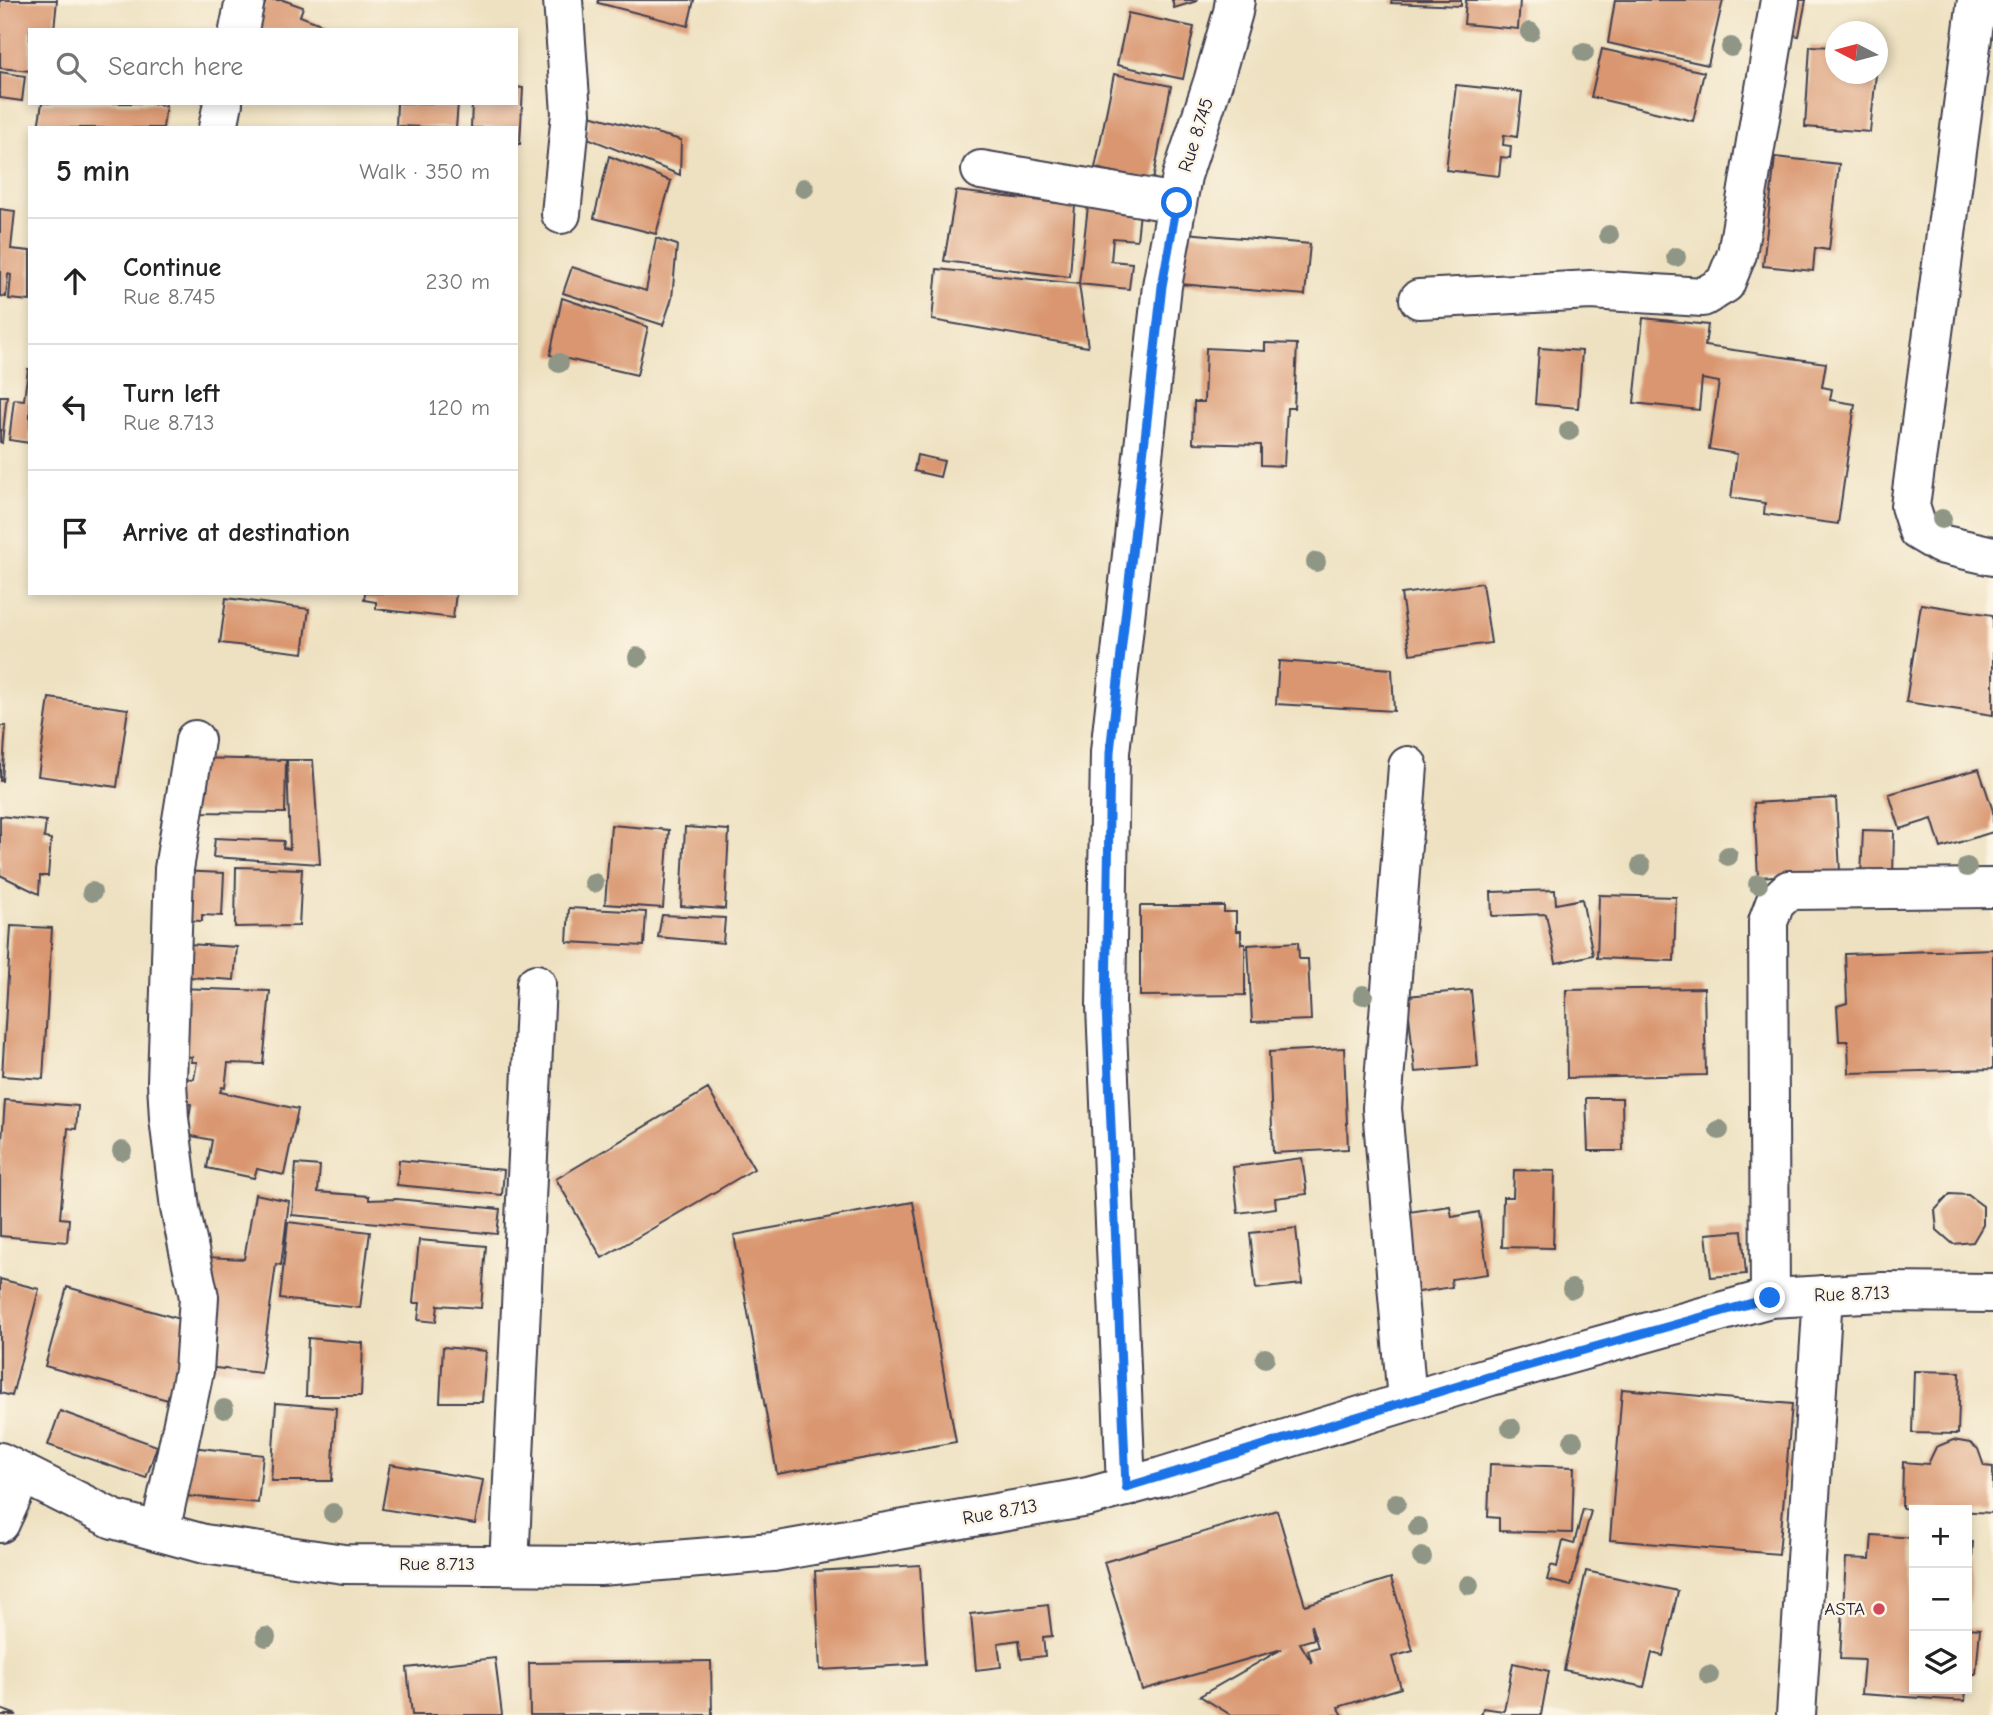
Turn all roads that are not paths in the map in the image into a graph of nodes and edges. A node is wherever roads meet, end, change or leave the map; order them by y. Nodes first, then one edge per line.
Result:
1 (245, 0) edge
2 (563, 0) edge
3 (1234, 0) edge
4 (1780, 0) edge
5 (1977, 0) edge
6 (239, 28) edge
7 (223, 105) edge
8 (218, 126) edge
9 (981, 170) dead end
10 (1177, 203) junction
11 (561, 214) dead end
12 (1419, 299) dead end
13 (1993, 556) edge
14 (195, 740) dead end
15 (1408, 766) dead end
16 (1993, 888) edge
17 (536, 984) dead end
18 (1993, 1293) edge
19 (1823, 1295) junction
20 (1770, 1298) junction
21 (1406, 1401) junction
22 (11, 1468) edge
23 (1126, 1487) junction
24 (0, 1523) edge
25 (160, 1532) junction
26 (509, 1564) junction
27 (1796, 1715) edge

1 - 6 street
2 - 11 street
3 - 10 street, Rue 8.745
4 - 12 street
5 - 13 street
7 - 8 street
9 - 10 street
10 - 23 street, Rue 8.745
14 - 25 street
15 - 21 street
16 - 20 street
17 - 26 street
18 - 19 street, Rue 8.713
19 - 20 street, Rue 8.713
19 - 27 street
20 - 21 street, Rue 8.713
21 - 23 street, Rue 8.713
22 - 24 street
22 - 25 street, Rue 8.713
23 - 26 street, Rue 8.713
25 - 26 street, Rue 8.713

